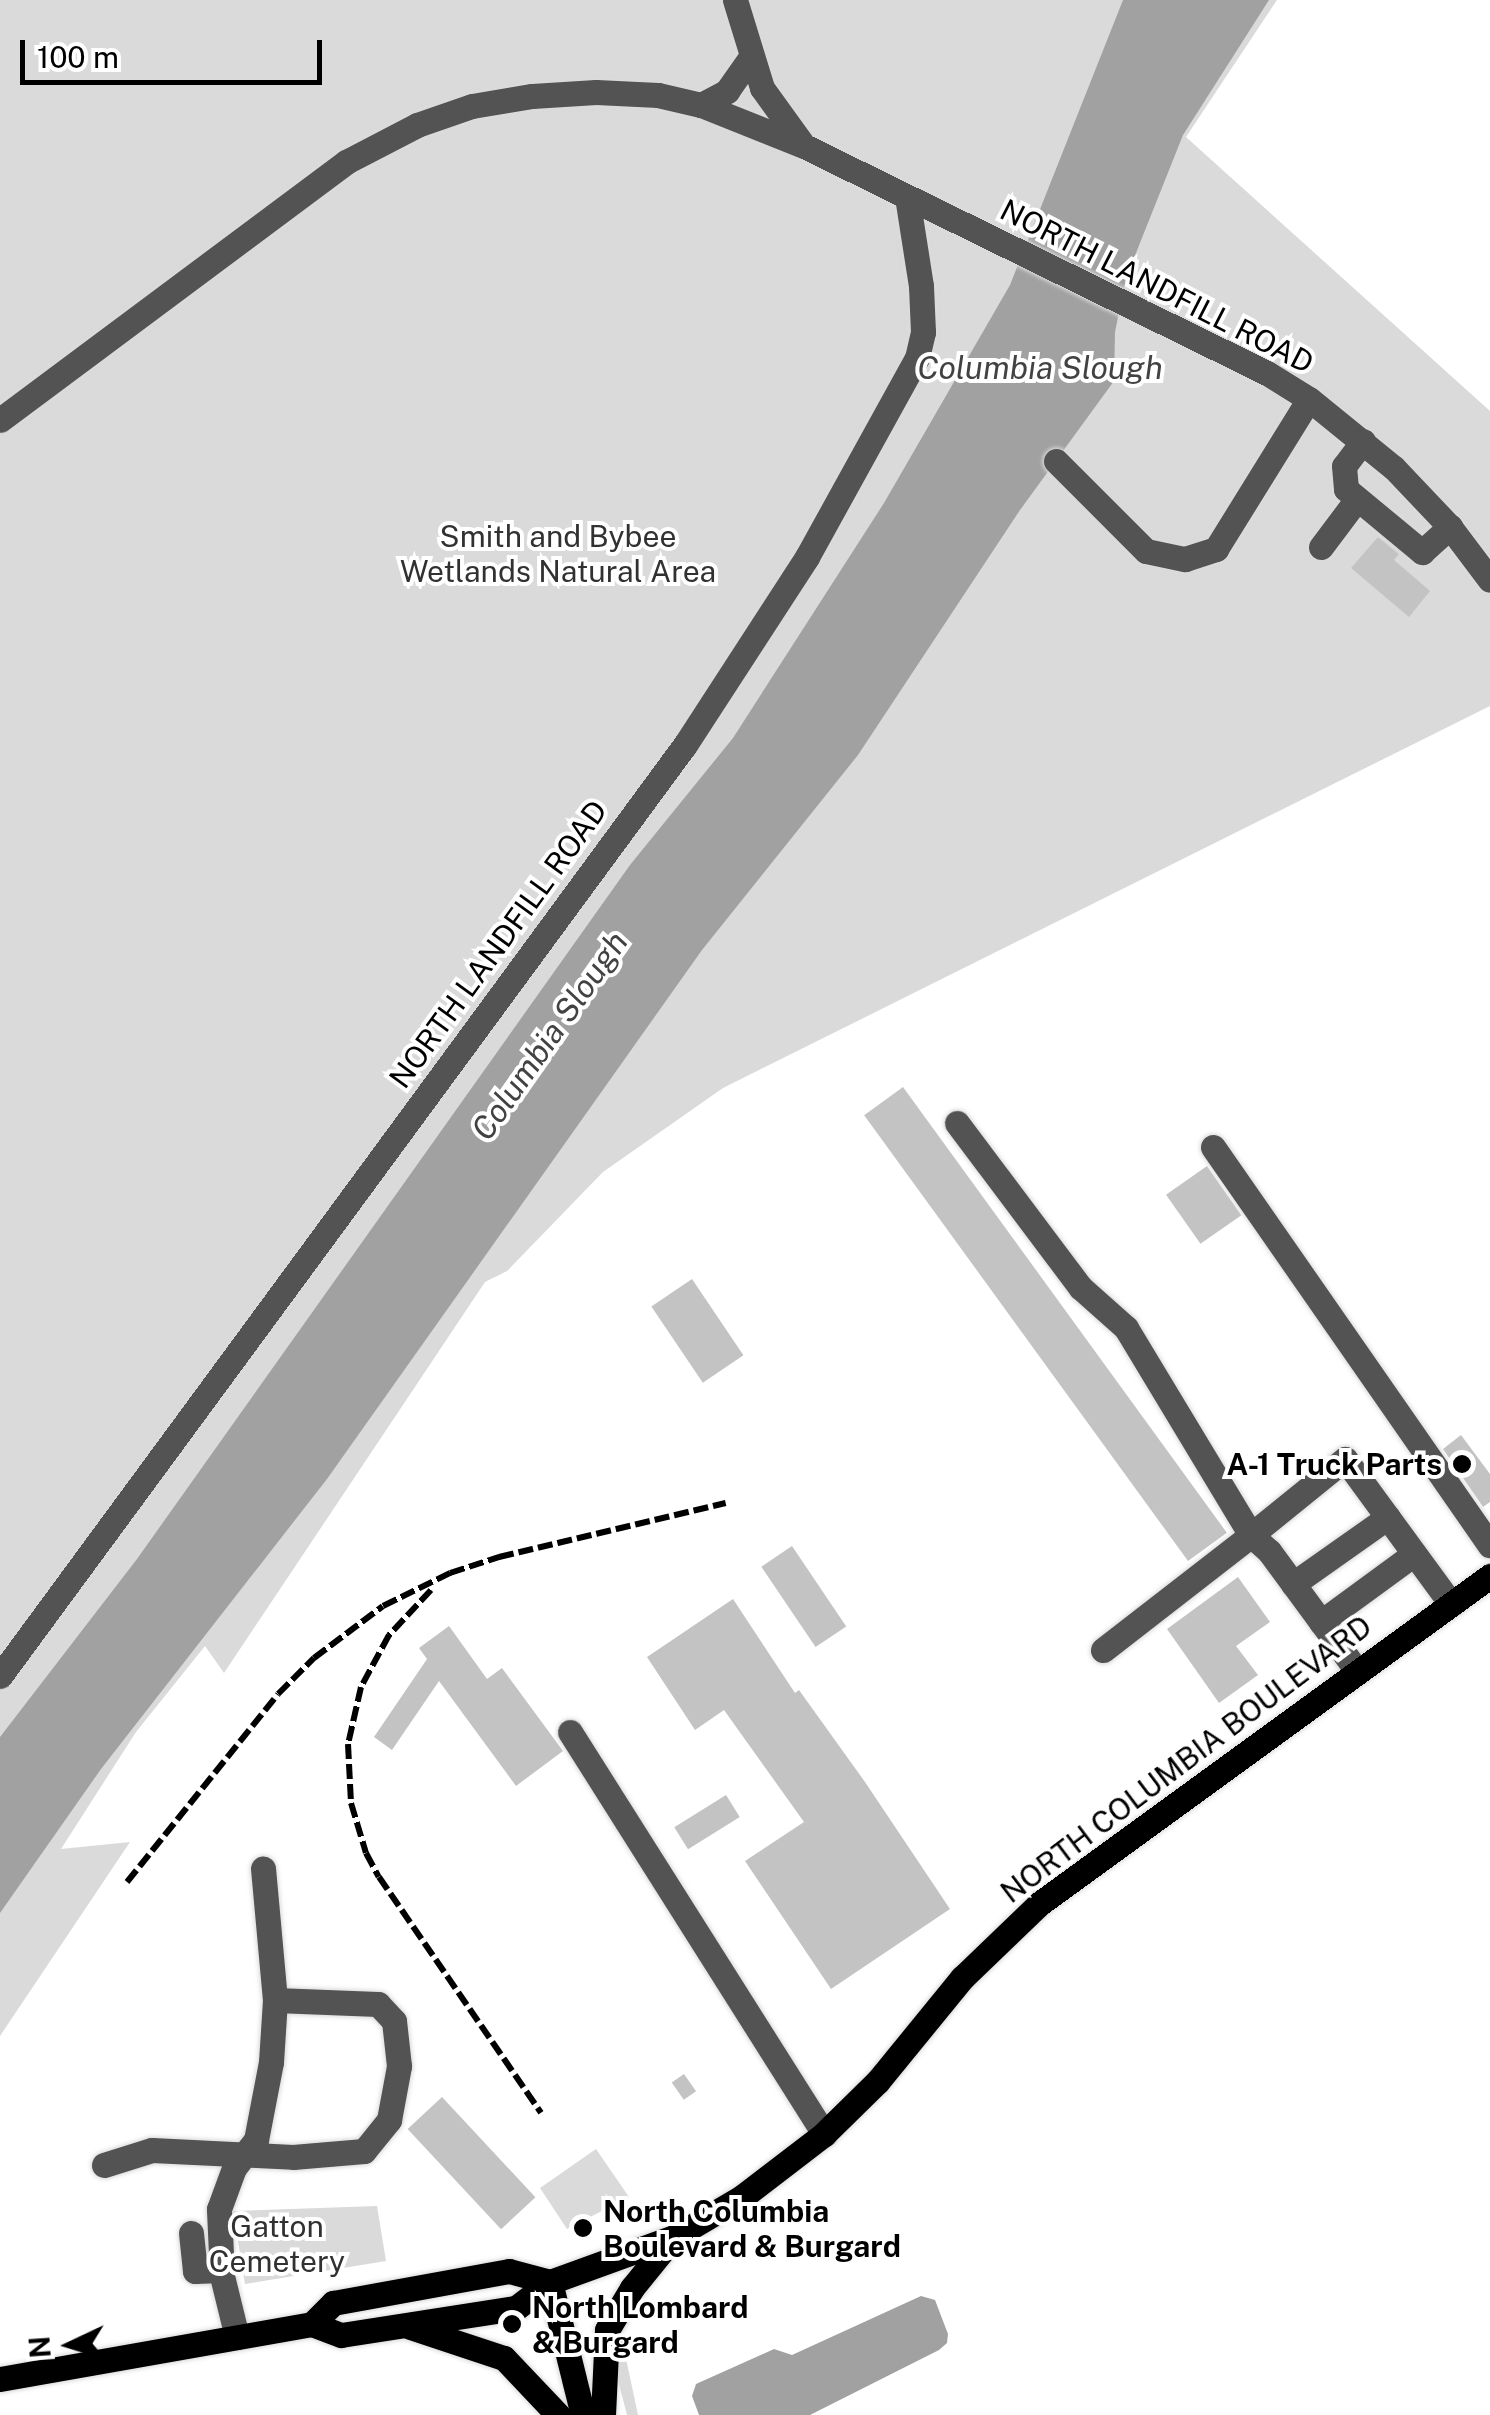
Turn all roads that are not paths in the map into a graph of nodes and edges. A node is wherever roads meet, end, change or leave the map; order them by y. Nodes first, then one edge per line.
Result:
1 (735, 0) edge
2 (750, 58) junction
3 (701, 105) junction
4 (804, 146) junction
5 (914, 200) junction
6 (1310, 399) junction
7 (0, 420) edge
8 (1363, 440) junction
9 (1056, 461) dead end
10 (1357, 499) junction
11 (1450, 527) junction
12 (1322, 547) dead end
13 (1490, 580) edge
14 (956, 1123) dead end
15 (1213, 1147) dead end
16 (1388, 1517) junction
17 (1260, 1543) junction
18 (1490, 1545) edge
19 (1414, 1554) junction
20 (1490, 1576) edge
21 (1293, 1584) junction
22 (1451, 1604) junction
23 (1321, 1622) junction
24 (1102, 1650) dead end
25 (1358, 1672) junction
26 (0, 1676) edge
27 (570, 1732) dead end
28 (263, 1869) dead end
29 (275, 2000) junction
30 (824, 2134) junction
31 (246, 2154) junction
32 (104, 2164) dead end
33 (190, 2233) dead end
34 (674, 2237) junction
35 (222, 2270) junction
36 (550, 2282) junction
37 (312, 2324) junction
38 (406, 2325) junction
39 (237, 2337) junction
40 (0, 2378) edge
41 (558, 2415) edge
42 (583, 2415) edge
43 (604, 2415) edge

1 - 2 street, NORTH LANDFILL ROAD
2 - 3 street
2 - 4 street, NORTH LANDFILL ROAD
3 - 4 street, NORTH LANDFILL ROAD
3 - 7 street, NORTH LANDFILL ROAD
4 - 5 street, NORTH LANDFILL ROAD
5 - 6 street, NORTH LANDFILL ROAD
5 - 26 street, NORTH LANDFILL ROAD
6 - 8 street, NORTH LANDFILL ROAD
6 - 9 street
8 - 10 street
8 - 11 street, NORTH LANDFILL ROAD
10 - 11 street
10 - 12 street
11 - 13 street, NORTH LANDFILL ROAD
14 - 17 street
15 - 18 street
16 - 17 street
16 - 19 street
16 - 21 street
17 - 21 street
17 - 24 street
19 - 22 street
19 - 23 street
20 - 22 main road, NORTH COLUMBIA BOULEVARD
21 - 23 street
22 - 25 main road, NORTH COLUMBIA BOULEVARD
23 - 25 street
25 - 30 main road, NORTH COLUMBIA BOULEVARD
27 - 30 street
28 - 29 street
29 - 31 street
29 - 31 street
30 - 34 main road, NORTH COLUMBIA BOULEVARD
31 - 32 street
31 - 35 street
33 - 35 street
34 - 36 main road, NORTH COLUMBIA BOULEVARD
34 - 43 main road
35 - 39 street
36 - 37 main road, NORTH COLUMBIA BOULEVARD
36 - 38 main road, NORTH COLUMBIA BOULEVARD
36 - 42 main road
37 - 38 main road, NORTH COLUMBIA BOULEVARD
37 - 39 main road, NORTH COLUMBIA BOULEVARD
38 - 41 main road
39 - 40 main road, NORTH COLUMBIA BOULEVARD

